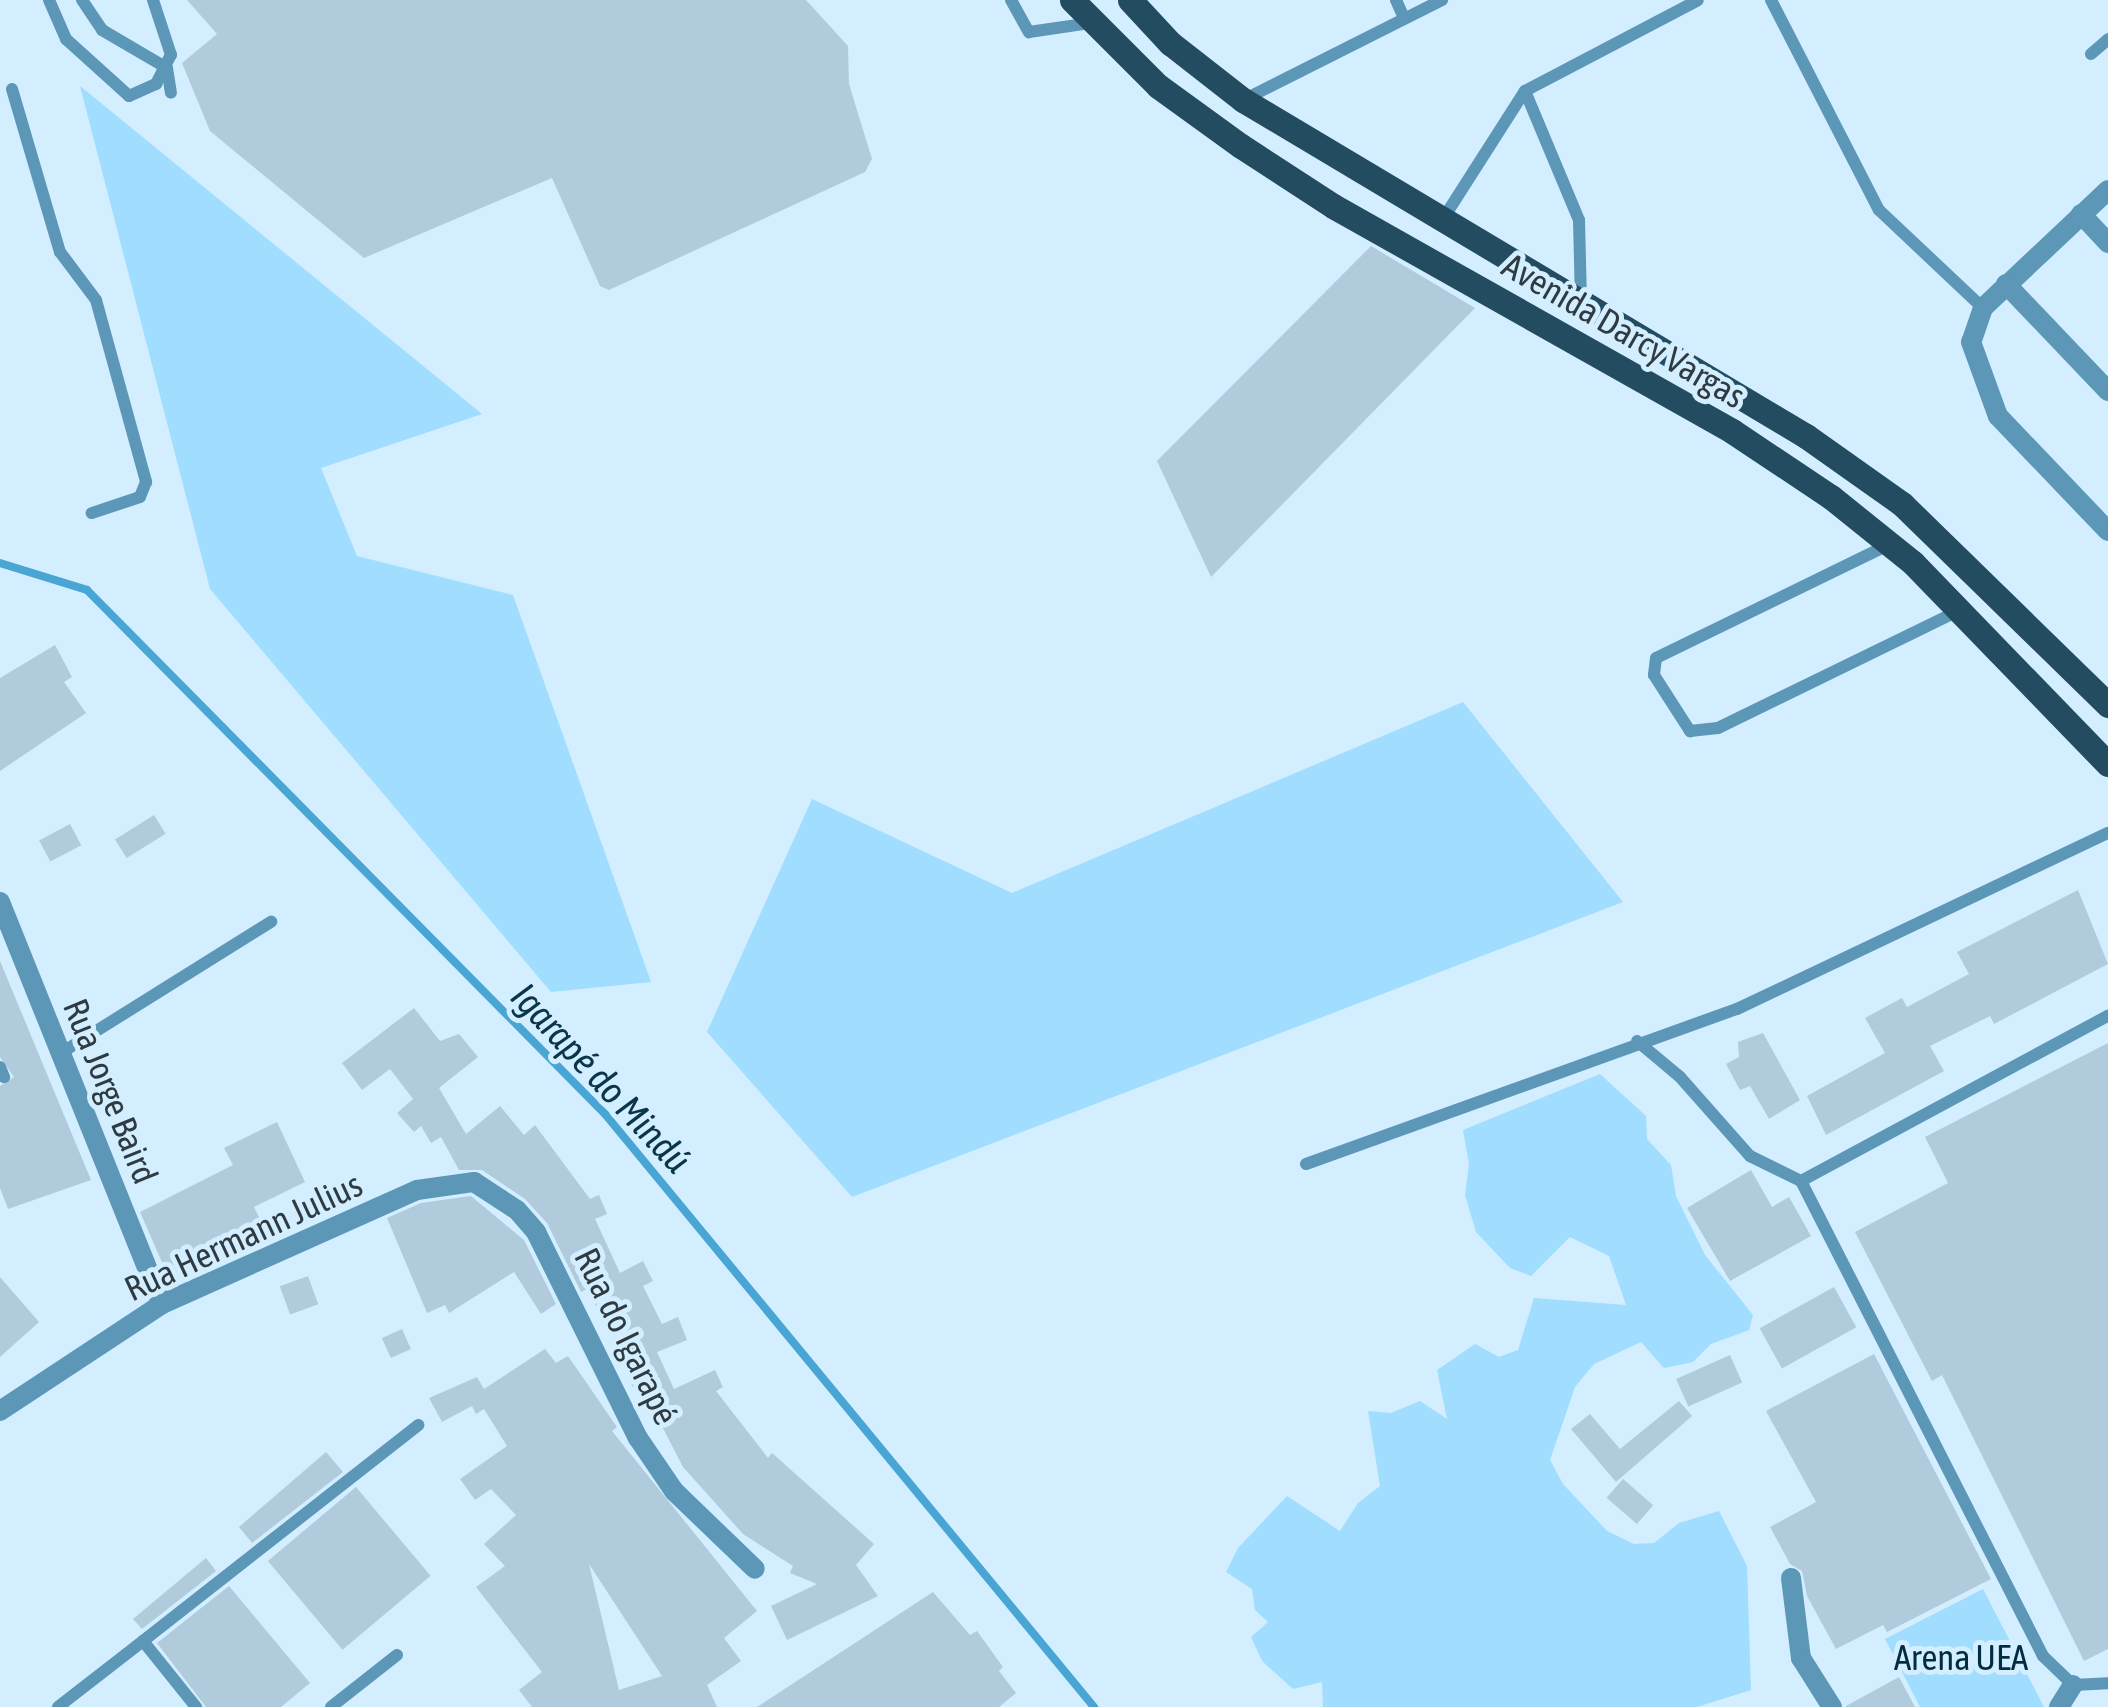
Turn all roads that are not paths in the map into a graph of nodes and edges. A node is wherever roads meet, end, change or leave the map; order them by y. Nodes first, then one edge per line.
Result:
1 (48, 0) edge
2 (82, 0) edge
3 (152, 0) edge
4 (1011, 0) edge
5 (1072, 0) edge
6 (1130, 0) edge
7 (1396, 0) edge
8 (1442, 0) edge
9 (1698, 0) edge
10 (1771, 0) edge
11 (1404, 18) junction
12 (1093, 23) junction
13 (2108, 39) edge
14 (2091, 54) dead end
15 (168, 68) junction
16 (12, 89) dead end
17 (1525, 91) junction
18 (170, 93) dead end
19 (1243, 100) junction
20 (2108, 190) edge
21 (2082, 214) junction
22 (1443, 219) junction
23 (2108, 243) edge
24 (2006, 284) junction
25 (1581, 302) junction
26 (1983, 308) junction
27 (2108, 390) edge
28 (92, 513) dead end
29 (2108, 531) edge
30 (1890, 544) junction
31 (1960, 610) junction
32 (2108, 705) edge
33 (2108, 764) edge
34 (2108, 833) edge
35 (0, 902) edge
36 (270, 922) dead end
37 (2108, 1016) edge
38 (1638, 1041) junction
39 (61, 1054) junction
40 (1306, 1164) dead end
41 (1800, 1181) junction
42 (417, 1190) joint
43 (162, 1304) junction
44 (0, 1411) edge
45 (418, 1425) dead end
46 (755, 1569) dead end
47 (1792, 1578) dead end
48 (142, 1641) junction
49 (397, 1656) dead end
50 (2108, 1684) edge
51 (2073, 1685) junction
52 (58, 1707) edge
53 (196, 1707) edge
54 (331, 1707) edge
55 (1829, 1707) edge
56 (2059, 1707) edge

1 - 15 lane
2 - 15 lane
3 - 15 lane
4 - 12 lane
5 - 12 main road, Avenida Darcy Vargas
6 - 19 main road, Avenida Darcy Vargas
7 - 11 lane
8 - 11 lane
9 - 17 lane
10 - 26 lane
11 - 19 lane
12 - 30 main road, Avenida Darcy Vargas
13 - 14 lane
15 - 18 lane
16 - 28 lane
17 - 22 lane
17 - 25 lane
19 - 22 main road, Avenida Darcy Vargas
20 - 21 street
21 - 23 street
21 - 24 street
22 - 25 main road, Avenida Darcy Vargas
24 - 26 street
24 - 27 street
25 - 32 main road, Avenida Darcy Vargas
26 - 29 street
30 - 31 main road, Avenida Darcy Vargas
30 - 31 lane
31 - 33 main road, Avenida Darcy Vargas
34 - 38 lane
35 - 39 street, Rua Jorge Baird
36 - 39 lane
37 - 41 lane
38 - 40 lane
38 - 41 lane
39 - 43 street, Rua Jorge Baird
41 - 51 lane
42 - 43 street, Rua Hermann Julius
42 - 46 street, Rua do Igarapé
43 - 44 street, Rua Hermann Julius
45 - 48 lane
47 - 55 street
48 - 52 lane
48 - 53 lane
49 - 54 lane
50 - 51 lane
51 - 56 street

